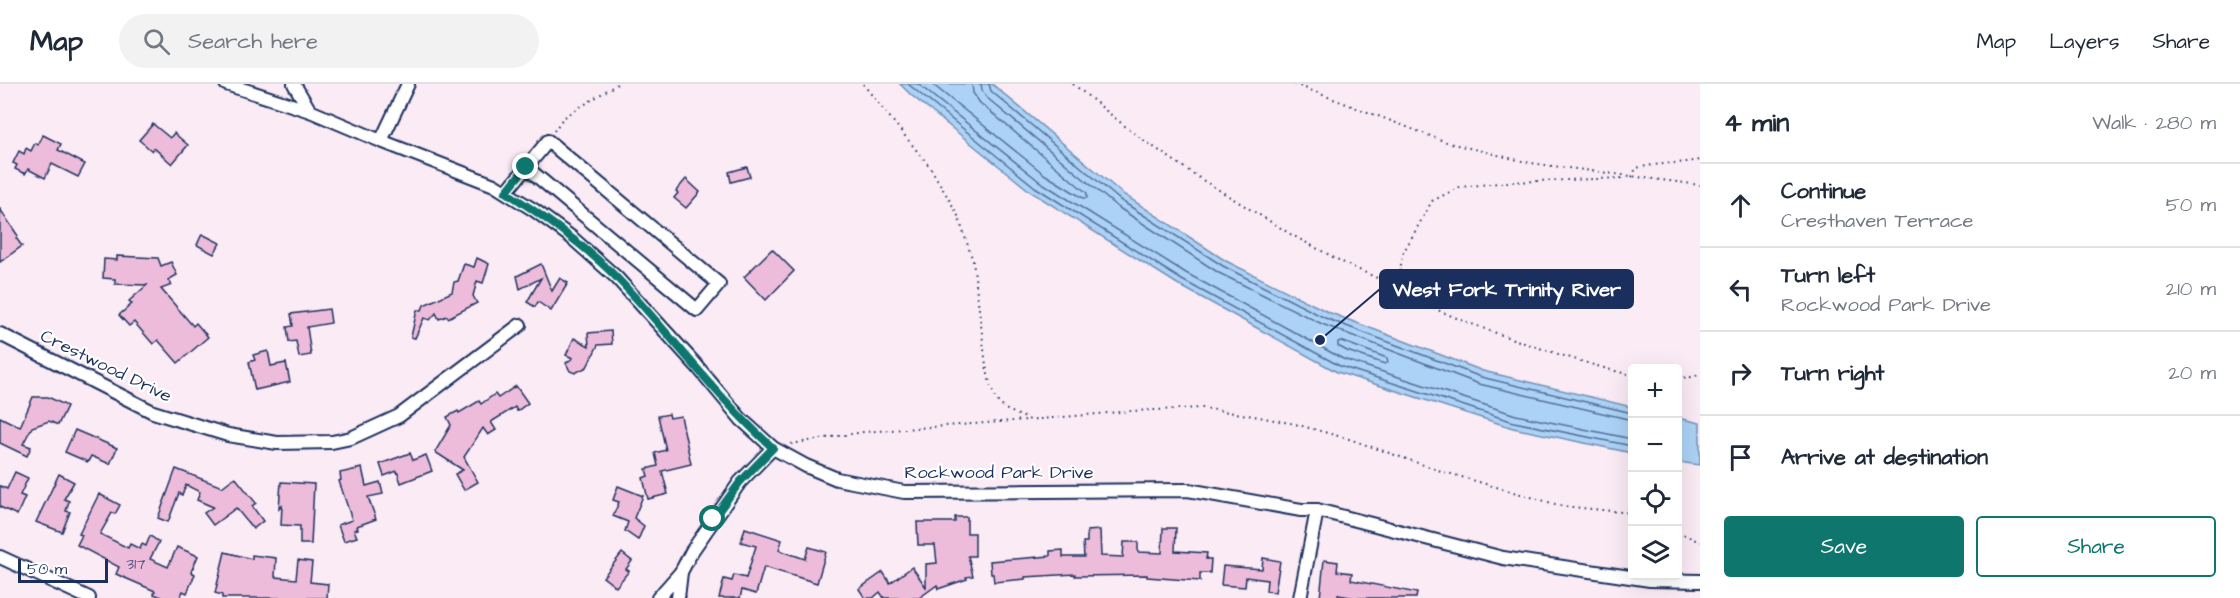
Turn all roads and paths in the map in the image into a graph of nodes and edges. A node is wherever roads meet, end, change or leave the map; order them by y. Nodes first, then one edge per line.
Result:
1 (226, 84) edge
2 (294, 84) edge
3 (408, 84) edge
4 (617, 84) edge
5 (863, 84) edge
6 (1073, 84) edge
7 (1294, 84) edge
8 (310, 111) junction
9 (381, 141) junction
10 (548, 141) junction
11 (1700, 160) edge
12 (526, 167) junction
13 (1632, 177) junction
14 (1700, 185) edge
15 (506, 192) junction
16 (1404, 290) junction
17 (520, 325) dead end
18 (0, 334) edge
19 (1628, 374) edge
20 (1700, 374) edge
21 (1682, 378) edge
22 (1030, 420) junction
23 (773, 448) junction
24 (1317, 510) junction
25 (1628, 513) edge
26 (1682, 534) edge
27 (1700, 542) edge
28 (0, 557) edge
29 (681, 572) junction
30 (1700, 581) edge
31 (89, 598) edge
32 (658, 598) edge
33 (678, 598) edge
34 (1300, 598) edge

1 - 8 street, Rockwood Park Drive
2 - 8 street
3 - 9 street
4 - 10 path
5 - 22 path
6 - 16 path
7 - 13 path
8 - 9 street, Rockwood Park Drive
9 - 15 street, Rockwood Park Drive
10 - 12 street
10 - 12 street
11 - 13 path
12 - 15 street
13 - 14 path
13 - 16 path
15 - 23 street, Rockwood Park Drive
16 - 19 path
17 - 18 street, Crestwood Drive
20 - 21 path
22 - 23 path
22 - 25 path
23 - 24 street, Rockwood Park Drive
23 - 29 street
24 - 30 street, Rockwood Park Drive
24 - 34 street
26 - 27 path
28 - 31 street
29 - 32 street
29 - 33 street

